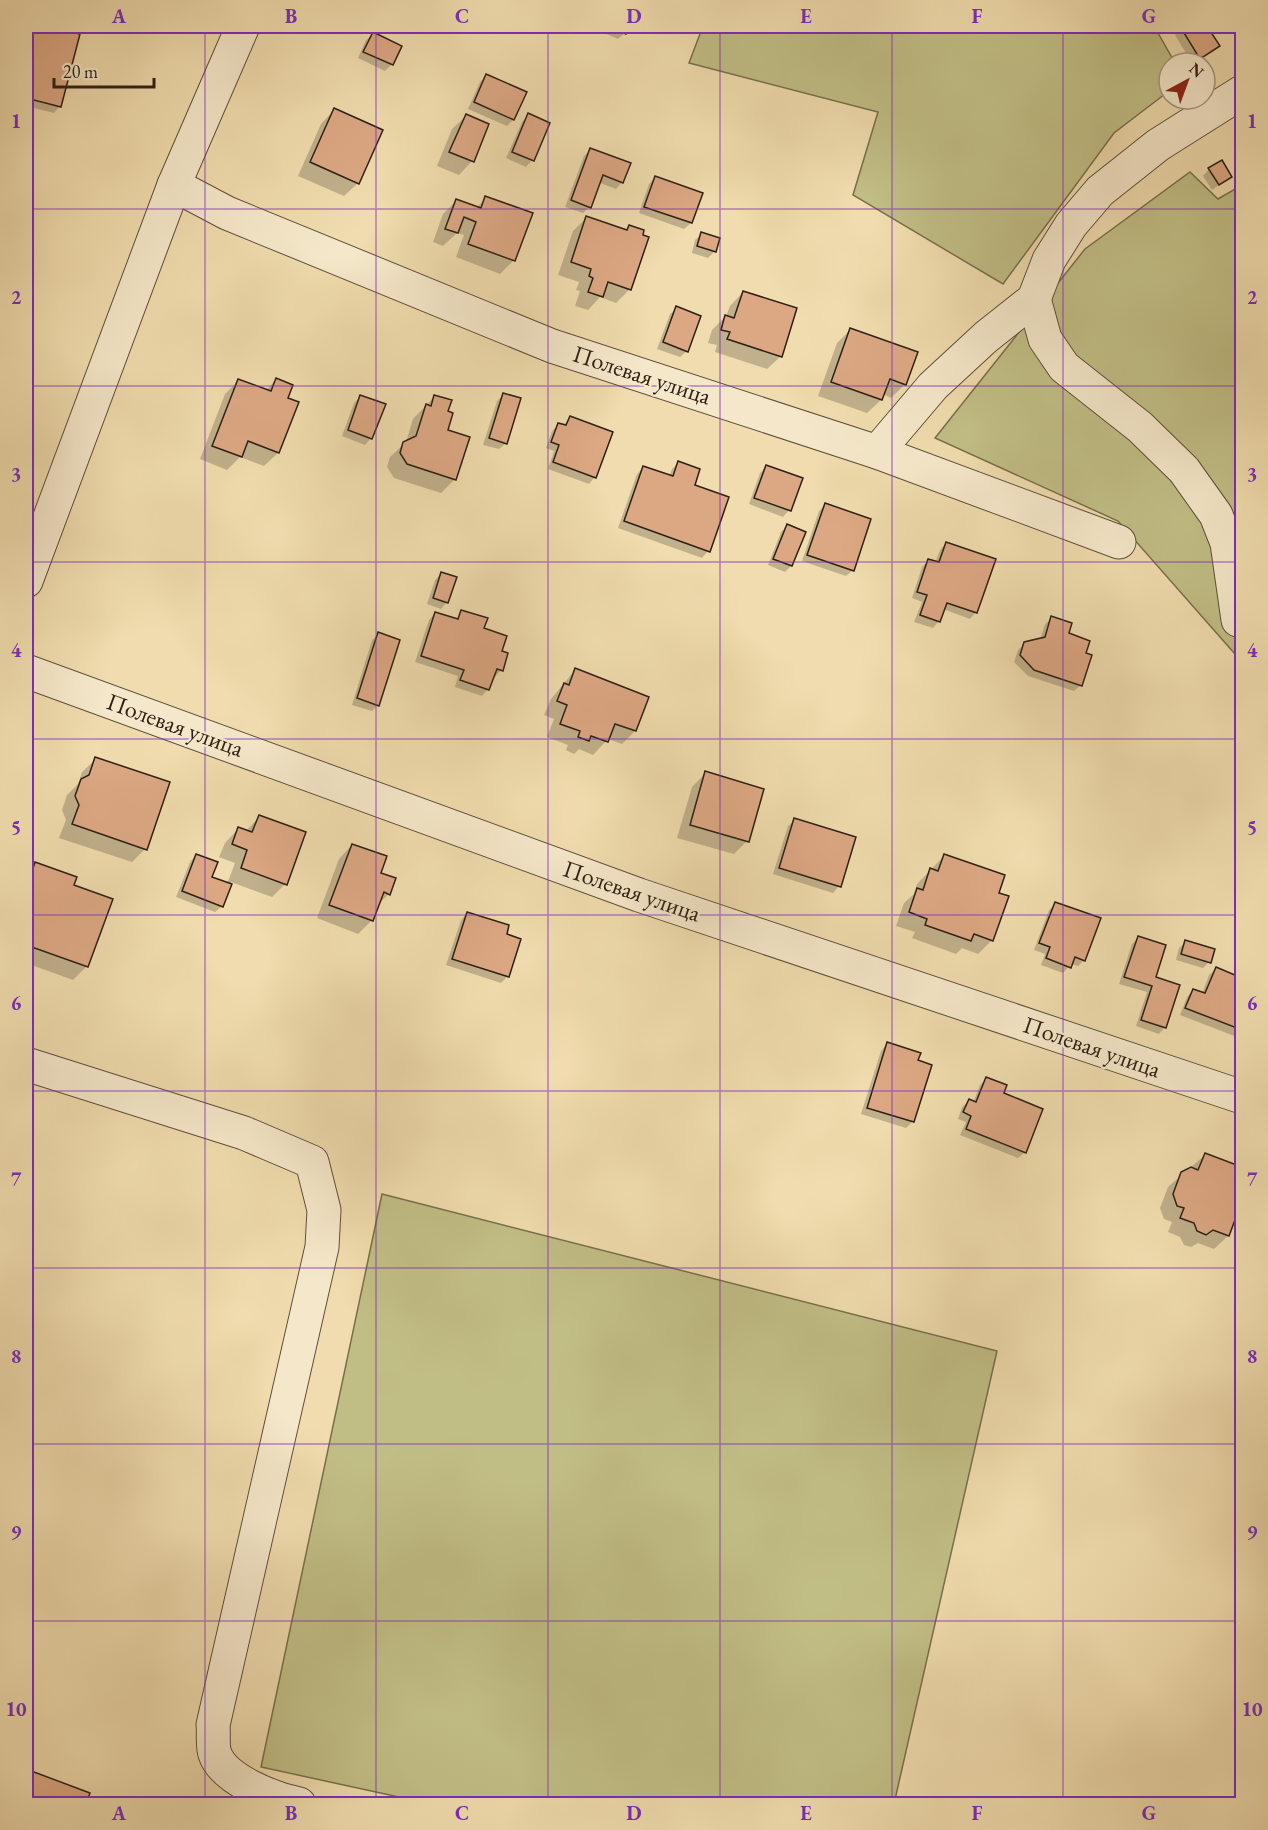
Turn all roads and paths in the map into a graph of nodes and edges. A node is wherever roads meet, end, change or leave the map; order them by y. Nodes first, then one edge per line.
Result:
1 (243, 26) edge
2 (1242, 92) edge
3 (174, 185) junction
4 (1034, 299) junction
5 (877, 452) junction
6 (1119, 542) dead end
7 (26, 582) edge
8 (1238, 620) dead end
9 (26, 671) edge
10 (26, 1064) edge
11 (1242, 1097) edge
12 (299, 1804) edge

1 - 3 street
2 - 4 street
3 - 5 street, Полевая улица
3 - 7 street
4 - 5 street
4 - 8 street
5 - 6 street, Полевая улица
9 - 11 street, Полевая улица
10 - 12 street

